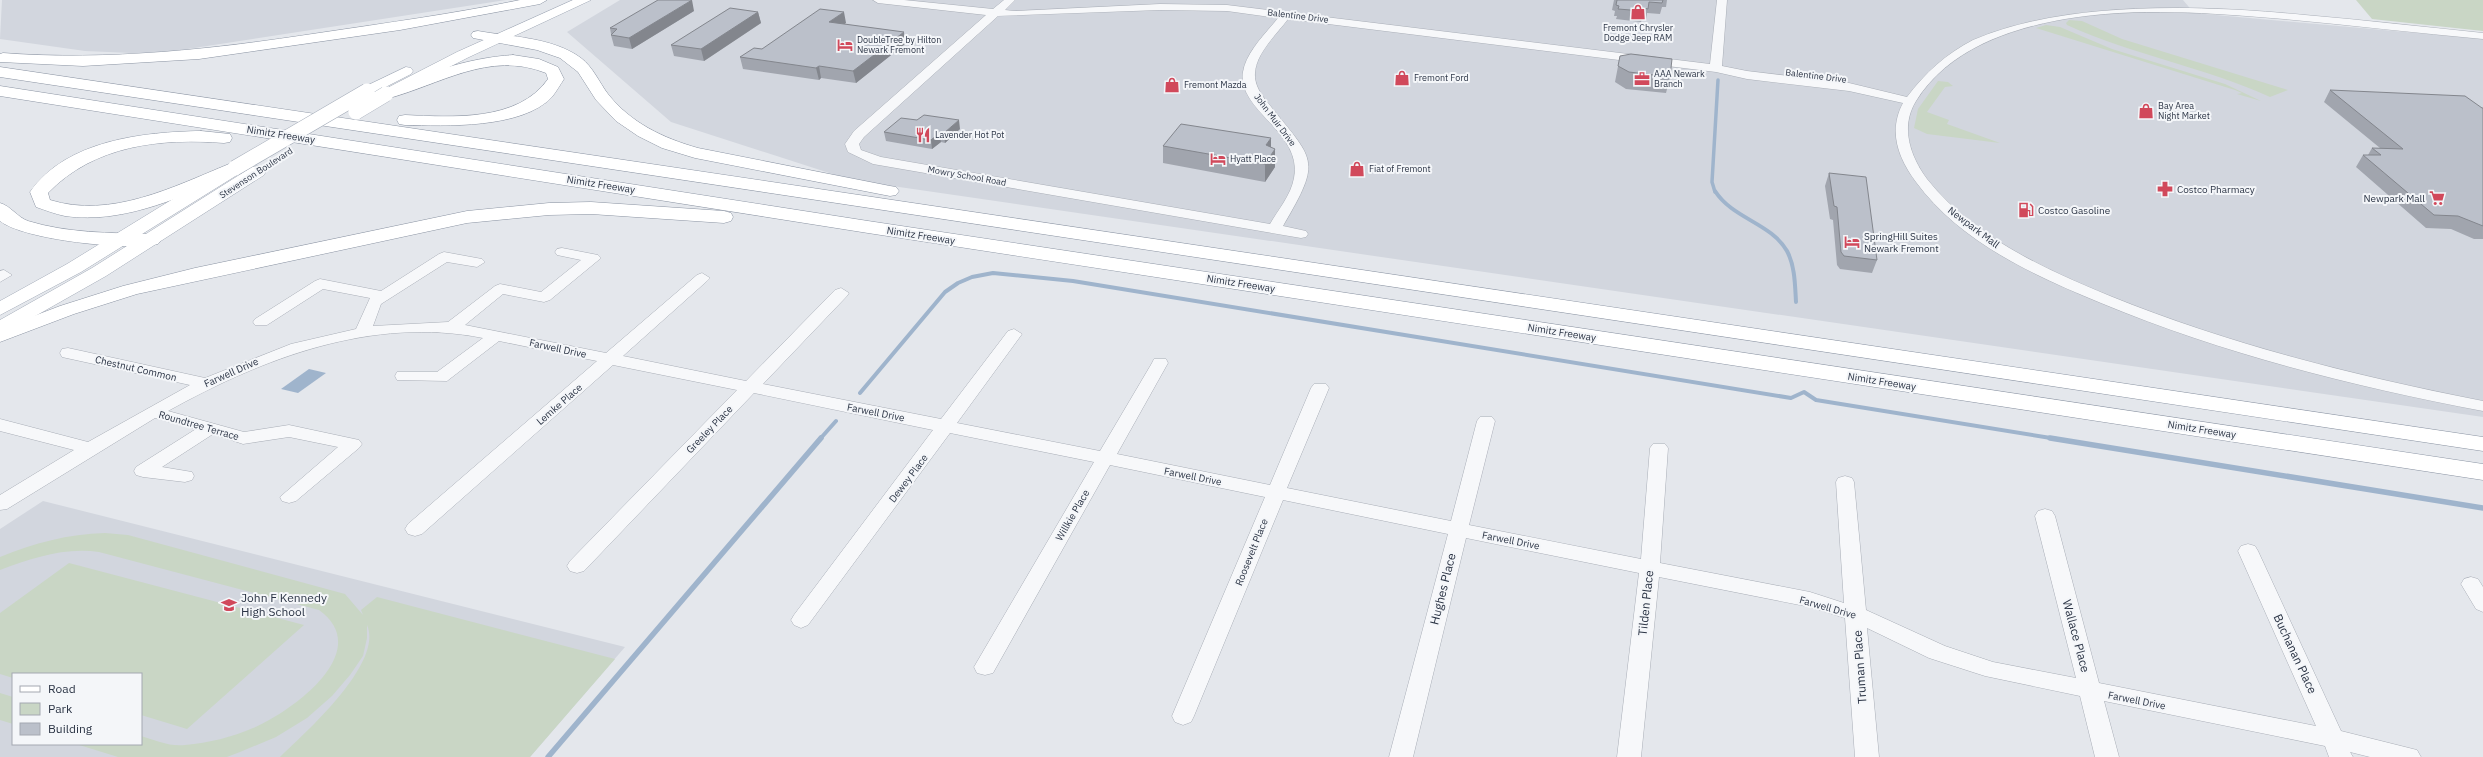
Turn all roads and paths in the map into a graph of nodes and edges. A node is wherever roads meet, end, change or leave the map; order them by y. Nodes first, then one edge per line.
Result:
1 (540, 0) edge
2 (554, 0) edge
3 (584, 0) edge
4 (878, 0) edge
5 (1010, 0) edge
6 (1722, 0) edge
7 (2202, 0) edge
8 (2190, 5) edge
9 (2208, 10) junction
10 (995, 13) junction
11 (1286, 14) junction
12 (478, 35) junction
13 (2483, 36) edge
14 (498, 39) junction
15 (0, 58) edge
16 (1716, 68) junction
17 (0, 72) edge
18 (0, 91) edge
19 (386, 94) junction
20 (172, 98) junction
21 (1913, 98) junction
22 (454, 160) junction
23 (235, 168) junction
24 (0, 209) edge
25 (1009, 223) junction
26 (868, 227) junction
27 (1274, 229) junction
28 (1301, 234) dead end
29 (122, 240) junction
30 (151, 240) junction
31 (562, 252) dead end
32 (477, 262) dead end
33 (702, 278) dead end
34 (841, 293) dead end
35 (384, 296) junction
36 (0, 309) edge
37 (261, 322) dead end
38 (452, 327) junction
39 (0, 328) edge
40 (363, 332) junction
41 (1014, 334) dead end
42 (497, 335) junction
43 (0, 336) edge
44 (68, 353) dead end
45 (610, 358) junction
46 (1160, 363) dead end
47 (403, 376) dead end
48 (203, 384) junction
49 (750, 387) junction
50 (1320, 388) dead end
51 (2483, 406) edge
52 (2252, 408) junction
53 (152, 412) junction
54 (1486, 420) dead end
55 (0, 425) edge
56 (211, 427) junction
57 (947, 427) junction
58 (2483, 437) edge
59 (2483, 444) edge
60 (91, 448) junction
61 (1659, 448) dead end
62 (1104, 458) junction
63 (2483, 472) edge
64 (185, 476) dead end
65 (1845, 482) dead end
66 (1275, 493) junction
67 (289, 497) dead end
68 (0, 504) edge
69 (2045, 516) dead end
70 (415, 529) dead end
71 (1458, 530) junction
72 (2248, 551) dead end
73 (577, 566) dead end
74 (1650, 568) junction
75 (2472, 584) dead end
76 (2483, 604) edge
77 (1856, 614) junction
78 (801, 620) dead end
79 (985, 667) dead end
80 (2091, 691) junction
81 (1182, 716) dead end
82 (2338, 748) edge
83 (1401, 757) edge
84 (1629, 757) edge
85 (1867, 757) edge
86 (2107, 757) edge
87 (2409, 757) edge

1 - 15 highway
2 - 12 main road, Stevenson Boulevard
3 - 14 main road, Stevenson Boulevard
4 - 10 street, Balentine Drive
5 - 10 street, Mowry School Road
6 - 16 street
7 - 9 street
8 - 9 street, Newpark Mall
8 - 21 street, Newpark Mall
9 - 13 street, Newpark Mall
10 - 11 street, Balentine Drive
10 - 27 street, Mowry School Road
11 - 16 street, Balentine Drive
11 - 27 street, John Muir Drive
12 - 14 highway
12 - 23 main road, Stevenson Boulevard, bridge
14 - 19 main road, Stevenson Boulevard
14 - 25 highway
16 - 21 street, Balentine Drive
17 - 20 highway, Nimitz Freeway
18 - 22 highway, Nimitz Freeway
19 - 20 highway
19 - 30 main road, Stevenson Boulevard, bridge
20 - 25 highway, Nimitz Freeway
21 - 51 street, Newpark Mall
22 - 23 highway
22 - 26 highway, Nimitz Freeway
23 - 29 main road, Stevenson Boulevard
24 - 29 highway
25 - 52 highway, Nimitz Freeway
26 - 43 highway
26 - 63 highway, Nimitz Freeway
27 - 28 street, Mowry School Road
29 - 30 highway
29 - 36 main road, Stevenson Boulevard
30 - 39 main road, Stevenson Boulevard
31 - 38 street
32 - 35 street
33 - 45 street, Lemke Place
34 - 49 street, Greeley Place
35 - 37 street
35 - 40 street
38 - 40 street, Farwell Drive
38 - 42 street, Farwell Drive
40 - 48 street, Farwell Drive
41 - 57 street, Dewey Place
42 - 45 street, Farwell Drive
42 - 47 street
44 - 48 street, Chestnut Common
45 - 49 street, Farwell Drive
45 - 70 street, Lemke Place
46 - 62 street, Willkie Place
48 - 53 street, Farwell Drive
49 - 57 street, Farwell Drive
49 - 73 street, Greeley Place
50 - 66 street, Roosevelt Place
52 - 58 highway
52 - 59 highway, Nimitz Freeway
53 - 56 street, Roundtree Terrace
53 - 60 street, Farwell Drive
54 - 71 street, Hughes Place
55 - 60 street
56 - 64 street
56 - 67 street, Roundtree Terrace
57 - 62 street, Farwell Drive
57 - 78 street, Dewey Place
60 - 68 street, Farwell Drive
61 - 74 street, Tilden Place
62 - 66 street, Farwell Drive
62 - 79 street, Willkie Place
65 - 77 street, Truman Place
66 - 71 street, Farwell Drive
66 - 81 street, Roosevelt Place
69 - 80 street, Wallace Place
71 - 74 street, Farwell Drive
71 - 83 street, Hughes Place
72 - 82 street, Buchanan Place
74 - 77 street, Farwell Drive
74 - 84 street, Tilden Place
75 - 76 street
77 - 80 street, Farwell Drive
77 - 85 street, Truman Place
80 - 82 street, Farwell Drive
80 - 86 street, Wallace Place
82 - 87 street, Farwell Drive

